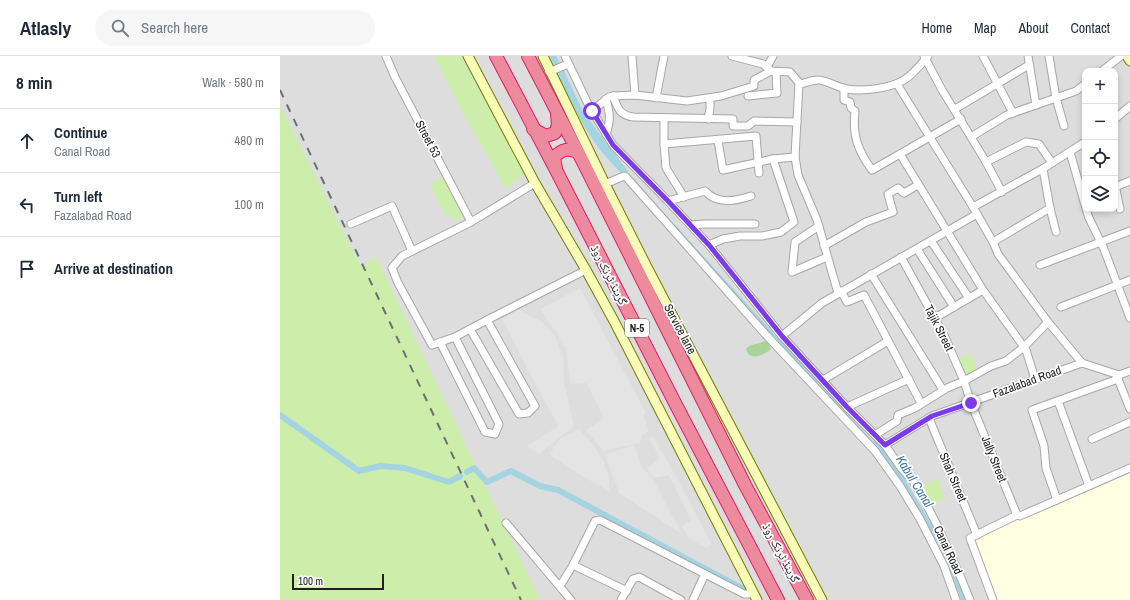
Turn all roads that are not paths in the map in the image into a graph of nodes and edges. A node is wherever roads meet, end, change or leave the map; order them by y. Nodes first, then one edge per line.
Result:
1 (386, 56) edge
2 (468, 56) edge
3 (496, 56) edge
4 (528, 56) edge
5 (542, 56) edge
6 (565, 56) edge
7 (632, 56) edge
8 (664, 56) edge
9 (732, 56) edge
10 (773, 56) edge
11 (983, 56) edge
12 (1028, 56) edge
13 (1049, 56) edge
14 (1122, 56) edge
15 (1127, 56) edge
16 (926, 57) edge
17 (750, 58) edge
18 (1130, 61) edge
19 (567, 64) junction
20 (1029, 65) junction
21 (1106, 68) edge
22 (771, 70) junction
23 (551, 71) junction
24 (799, 83) junction
25 (897, 84) junction
26 (997, 84) junction
27 (1082, 86) edge
28 (844, 88) junction
29 (634, 96) junction
30 (748, 96) dead end
31 (609, 97) junction
32 (656, 98) junction
33 (710, 98) junction
34 (1056, 98) junction
35 (1036, 105) junction
36 (1130, 106) edge
37 (955, 109) junction
38 (557, 111) junction
39 (592, 111) junction
40 (1013, 113) junction
41 (1118, 116) edge
42 (664, 118) junction
43 (708, 119) junction
44 (961, 120) junction
45 (797, 122) junction
46 (1064, 126) dead end
47 (533, 129) junction
48 (606, 134) junction
49 (930, 137) junction
50 (971, 137) junction
51 (718, 140) junction
52 (664, 144) junction
53 (1082, 144) edge
54 (578, 152) junction
55 (1070, 152) junction
56 (900, 154) junction
57 (795, 157) junction
58 (774, 159) junction
59 (986, 162) junction
60 (759, 163) junction
61 (1052, 163) junction
62 (1043, 169) junction
63 (635, 171) junction
64 (557, 172) junction
65 (759, 173) dead end
66 (625, 176) junction
67 (1130, 181) edge
68 (535, 183) junction
69 (605, 184) junction
70 (918, 184) junction
71 (1118, 185) edge
72 (1002, 192) junction
73 (1082, 194) edge
74 (684, 196) junction
75 (751, 196) dead end
76 (1118, 200) edge
77 (668, 201) junction
78 (973, 207) junction
79 (1050, 208) junction
80 (1120, 209) dead end
81 (1087, 212) edge
82 (977, 214) junction
83 (471, 222) junction
84 (351, 224) dead end
85 (755, 224) dead end
86 (691, 225) junction
87 (819, 226) junction
88 (1130, 231) edge
89 (947, 232) junction
90 (1056, 232) dead end
91 (931, 241) junction
92 (993, 242) junction
93 (1101, 242) junction
94 (709, 245) junction
95 (824, 246) junction
96 (917, 249) junction
97 (412, 251) junction
98 (828, 257) junction
99 (901, 257) junction
100 (1040, 265) dead end
101 (586, 270) junction
102 (871, 274) junction
103 (1130, 280) edge
104 (1118, 285) junction
105 (983, 290) junction
106 (839, 292) junction
107 (969, 298) junction
108 (954, 307) junction
109 (1061, 307) dead end
110 (935, 318) junction
111 (1130, 318) edge
112 (487, 320) junction
113 (1048, 322) junction
114 (470, 329) junction
115 (782, 336) junction
116 (456, 337) junction
117 (888, 341) junction
118 (440, 342) junction
119 (1024, 347) junction
120 (1082, 363) junction
121 (1130, 371) edge
122 (1118, 377) junction
123 (1035, 379) junction
124 (824, 380) junction
125 (909, 380) junction
126 (964, 381) junction
127 (943, 390) junction
128 (1058, 401) junction
129 (922, 403) junction
130 (971, 403) junction
131 (847, 407) junction
132 (1130, 408) edge
133 (928, 418) junction
134 (1130, 422) edge
135 (875, 435) junction
136 (1092, 438) dead end
137 (885, 445) junction
138 (1130, 468) edge
139 (758, 477) junction
140 (745, 485) junction
141 (1089, 486) junction
142 (1057, 500) junction
143 (1017, 515) junction
144 (506, 523) dead end
145 (978, 535) junction
146 (573, 565) junction
147 (705, 574) junction
148 (560, 586) junction
149 (627, 592) junction
150 (755, 596) edge
151 (571, 600) edge
152 (621, 600) edge
153 (681, 600) edge
154 (693, 600) edge
155 (778, 600) edge
156 (807, 600) edge
157 (822, 600) edge
158 (956, 600) edge
159 (970, 600) edge
160 (993, 600) edge

1 - 83 street, Street 53
2 - 68 street
3 - 47 highway, گرینڈ ٹرنک روڈ / N-5
4 - 38 highway, گرینڈ ٹرنک روڈ / N-5
5 - 23 street, Service lane
6 - 19 street, Canal Road
7 - 29 street
8 - 32 street
9 - 17 street
10 - 22 street
11 - 26 street
12 - 20 street
13 - 34 street
14 - 21 street
15 - 18 street
16 - 25 street
16 - 37 street
17 - 22 street
19 - 23 street
19 - 39 street, Canal Road
20 - 26 street
20 - 35 street
22 - 24 street
22 - 30 street
22 - 33 street
23 - 69 street, Service lane
24 - 28 street
24 - 45 street
25 - 28 street
25 - 49 street
26 - 37 street
26 - 40 street
27 - 34 street
28 - 56 street
29 - 31 street
29 - 32 street
31 - 39 street
31 - 42 street
31 - 48 street
32 - 33 street
33 - 43 street
34 - 35 street
34 - 46 street
35 - 40 street
36 - 41 street
37 - 44 street
38 - 47 highway
38 - 54 highway, گرینڈ ٹرنک روڈ / N-5
39 - 48 street, Canal Road
40 - 50 street
42 - 43 street
42 - 52 street
43 - 45 street
44 - 49 street
44 - 50 street
45 - 57 street
47 - 64 highway, گرینڈ ٹرنک روڈ / N-5
48 - 63 street, Canal Road
49 - 56 street
49 - 78 street
50 - 59 street
51 - 52 street
51 - 60 street
51 - 60 street
52 - 74 street
53 - 55 street
54 - 64 highway
54 - 140 highway, گرینڈ ٹرنک روڈ / N-5
55 - 61 street
55 - 73 street
56 - 70 street
57 - 58 street
57 - 87 street
58 - 60 street
58 - 94 street
59 - 61 street
59 - 72 street
60 - 65 street
61 - 62 street
62 - 72 street
62 - 79 street
63 - 66 street
63 - 77 street, Canal Road
64 - 155 highway, گرینڈ ٹرنک روڈ / N-5
66 - 69 street
66 - 158 street
67 - 71 street
68 - 83 street
68 - 101 street
69 - 139 street, Service lane
70 - 89 street
70 - 95 street
72 - 78 street
74 - 75 street
74 - 77 street
76 - 80 street
77 - 86 street, Canal Road
78 - 82 street
79 - 90 street
79 - 92 street
81 - 93 street
82 - 89 street
82 - 92 street
83 - 97 street
84 - 97 street
85 - 86 street
86 - 94 street, Canal Road
87 - 95 street
87 - 98 street
88 - 93 street
89 - 91 street
89 - 105 street
91 - 96 street
91 - 107 street
92 - 113 street
93 - 100 street
93 - 104 street
94 - 115 street, Canal Road
95 - 98 street
96 - 99 street
96 - 108 street
97 - 118 street
98 - 106 street
99 - 102 street
99 - 110 street, Tajik Street
101 - 112 street
101 - 150 street
102 - 106 street
102 - 127 street
103 - 104 street
104 - 109 street
104 - 111 street
105 - 107 street
105 - 119 street
106 - 115 street
106 - 117 street
107 - 108 street
108 - 110 street
110 - 126 street, Tajik Street
112 - 114 street
112 - 114 street
113 - 119 street
113 - 120 street
114 - 116 street
115 - 124 street, Canal Road
116 - 118 street
116 - 118 street
117 - 124 street
117 - 125 street
119 - 123 street
119 - 126 street
120 - 122 street
120 - 123 street, Fazalabad Road
121 - 122 street
122 - 128 street
122 - 132 street
123 - 130 street, Fazalabad Road
124 - 131 street, Canal Road
125 - 129 street
125 - 131 street
126 - 127 street
126 - 130 street, Tajik Street
127 - 129 street
128 - 141 street
128 - 142 street
129 - 135 street
130 - 133 street, Fazalabad Road
130 - 143 street, Jally Street
131 - 135 street, Canal Road
133 - 137 street, Fazalabad Road
133 - 145 street, Shah Street
134 - 136 street
135 - 137 street, Canal Road
137 - 159 street, Canal Road
138 - 141 street
139 - 140 street
139 - 157 street, Service lane
140 - 156 highway, گرینڈ ٹرنک روڈ / N-5
141 - 142 street
142 - 143 street
143 - 145 street
144 - 148 street
145 - 160 street
146 - 147 street
146 - 148 street
146 - 149 street
147 - 150 street
147 - 154 street
148 - 151 street
149 - 152 street
149 - 153 street

